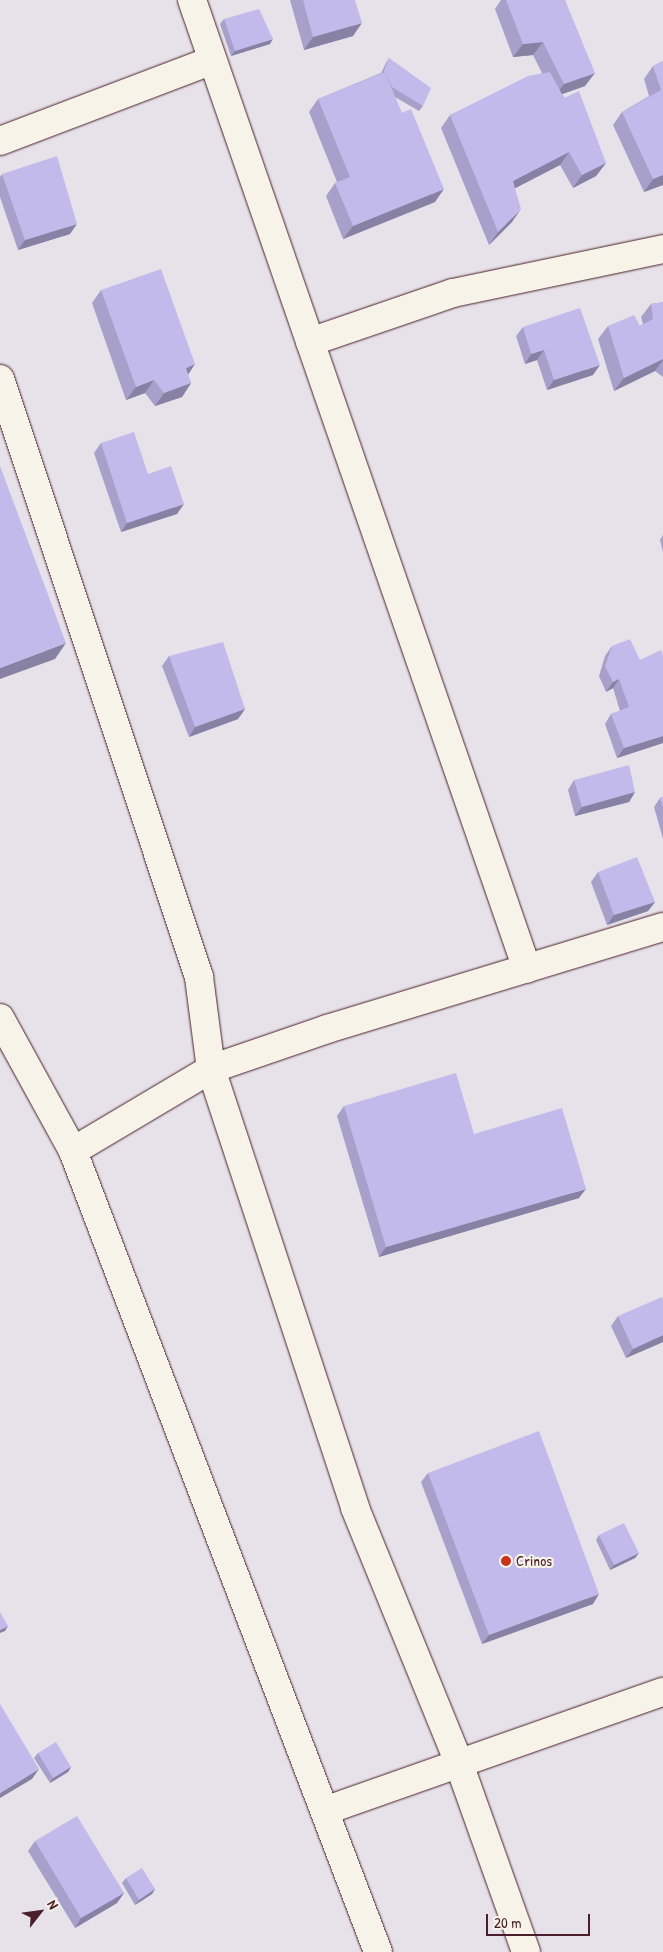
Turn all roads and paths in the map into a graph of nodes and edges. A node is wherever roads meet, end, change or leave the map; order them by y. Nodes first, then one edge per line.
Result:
1 (192, 0) edge
2 (211, 61) junction
3 (0, 141) edge
4 (663, 249) edge
5 (310, 342) junction
6 (0, 379) edge
7 (663, 927) edge
8 (527, 969) junction
9 (0, 1018) edge
10 (211, 1069) junction
11 (73, 1152) junction
12 (663, 1692) edge
13 (458, 1761) junction
14 (327, 1810) junction
15 (378, 1952) edge
16 (526, 1952) edge

1 - 2 street
2 - 3 street
2 - 5 street
4 - 5 street
5 - 8 street
6 - 10 street
7 - 8 street
8 - 10 street
9 - 11 street
10 - 11 street
10 - 13 street
11 - 14 street
12 - 13 street
13 - 14 street
13 - 16 street
14 - 15 street

